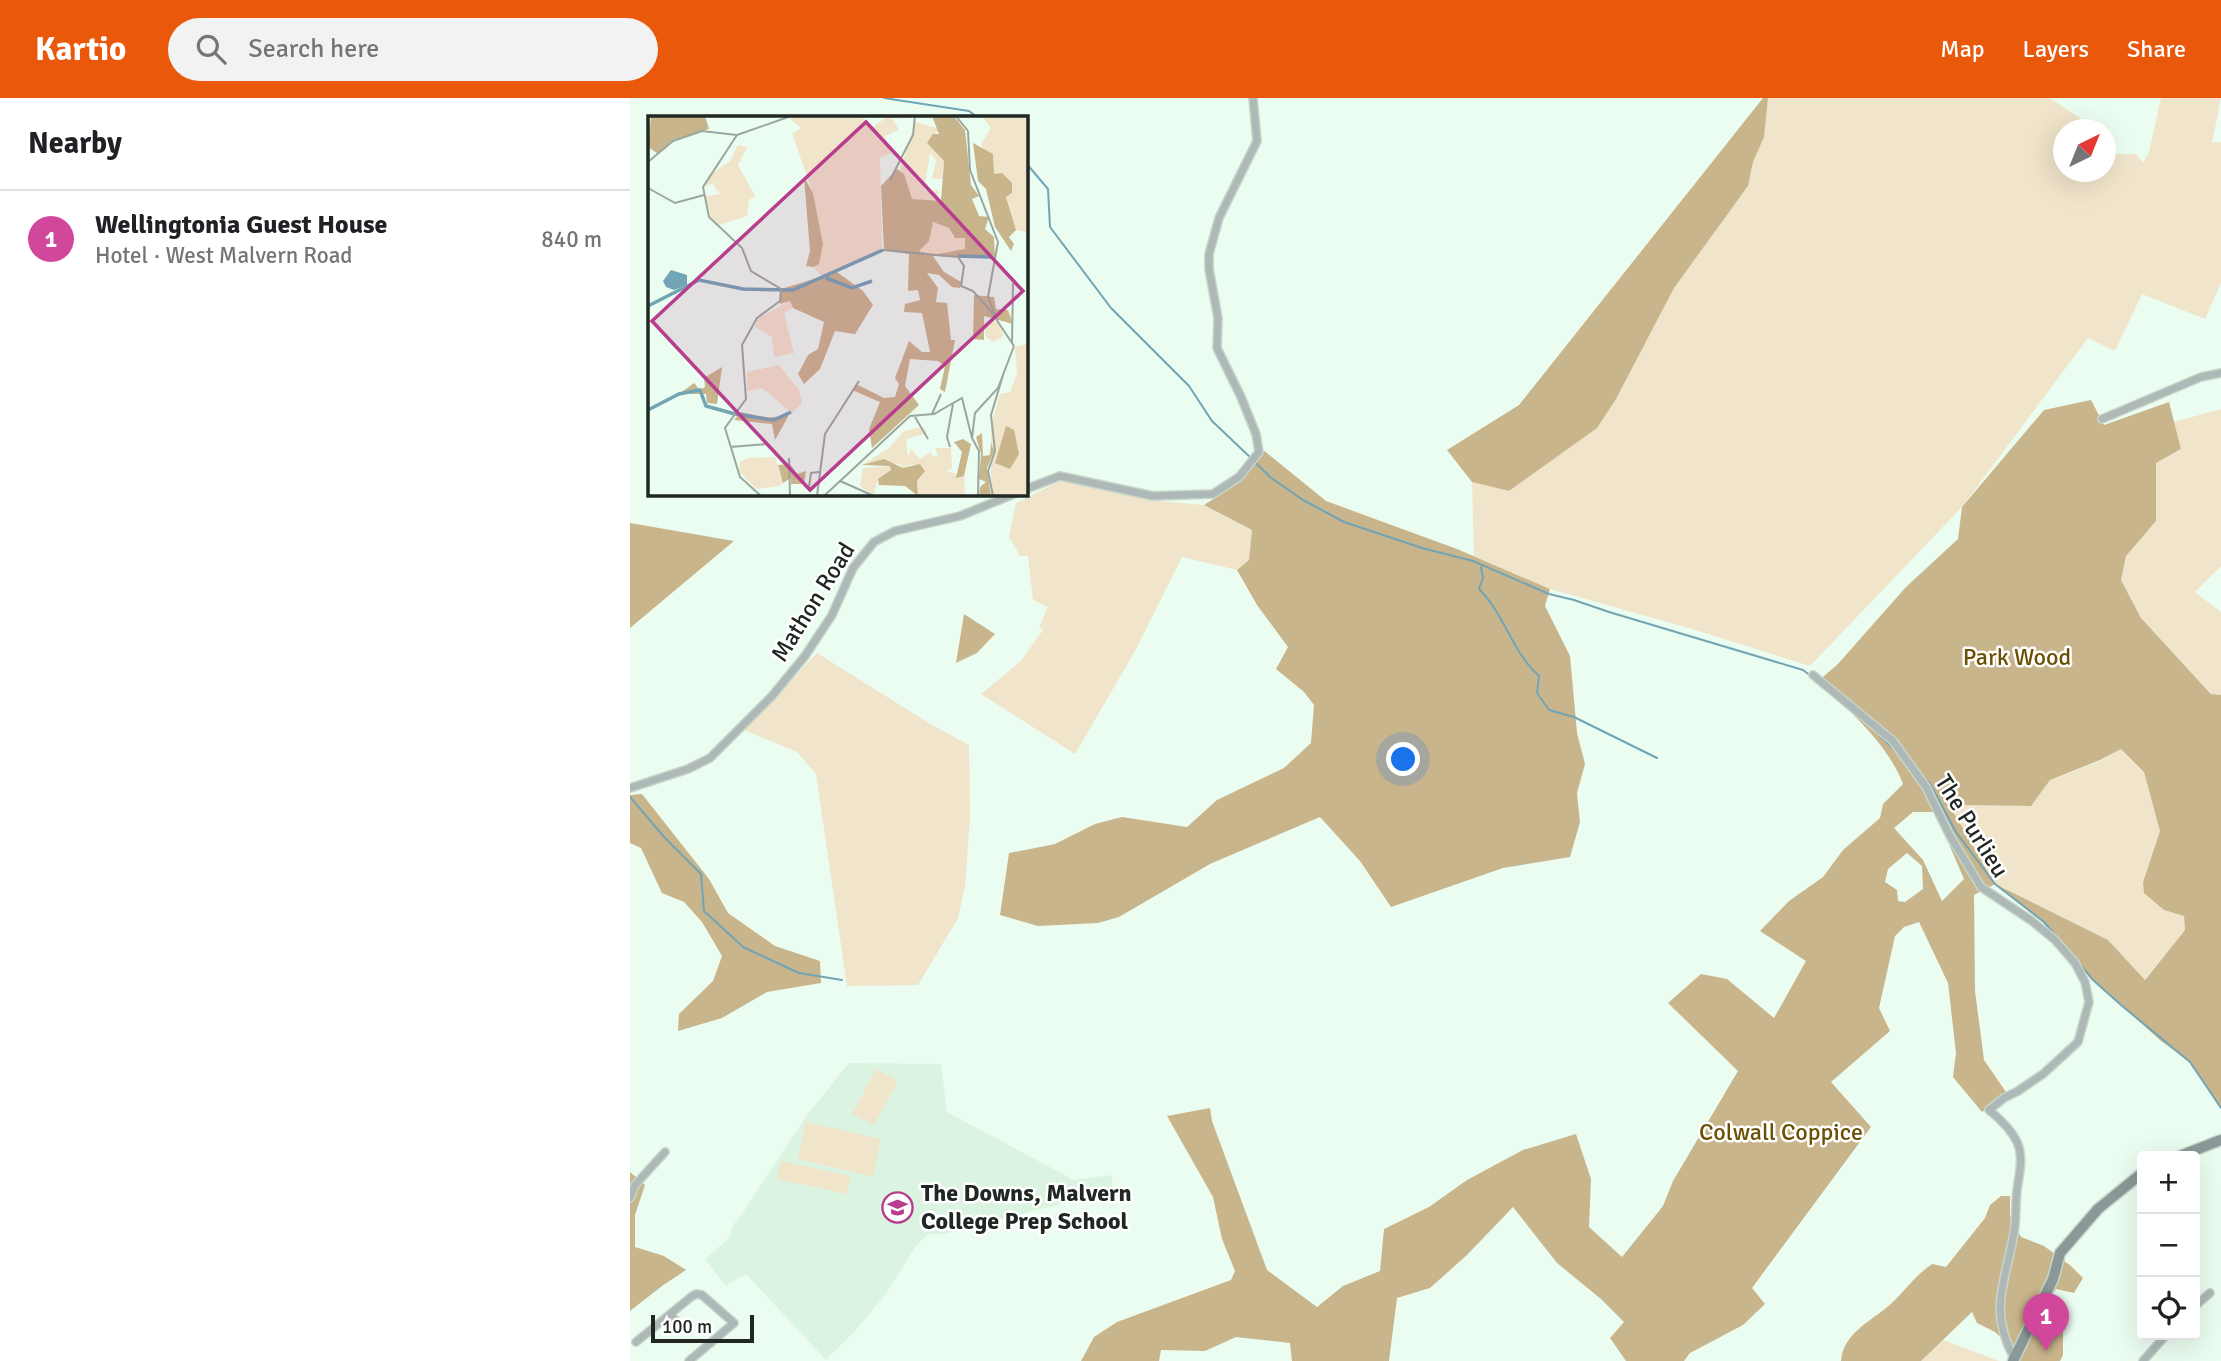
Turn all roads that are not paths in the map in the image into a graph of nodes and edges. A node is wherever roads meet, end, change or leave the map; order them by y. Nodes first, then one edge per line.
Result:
1 (1253, 98) edge
2 (2221, 373) edge
3 (2102, 419) dead end
4 (1027, 489) edge
5 (1012, 495) edge
6 (1813, 676) dead end
7 (630, 788) edge
8 (2221, 1140) edge
9 (2193, 1151) edge
10 (665, 1152) dead end
11 (2137, 1177) edge
12 (630, 1198) edge
13 (2210, 1293) dead end
14 (2200, 1302) edge
15 (670, 1314) junction
16 (677, 1322) dead end
17 (2162, 1340) edge
18 (636, 1342) dead end
19 (2014, 1359) edge
20 (689, 1361) edge
21 (2143, 1361) edge

1 - 4 street
2 - 3 street
5 - 7 street, Mathon Road
6 - 19 street, The Purlieu
8 - 9 main road
10 - 12 street
11 - 19 main road
13 - 14 street
15 - 16 street
15 - 18 street
15 - 20 street
17 - 21 street

